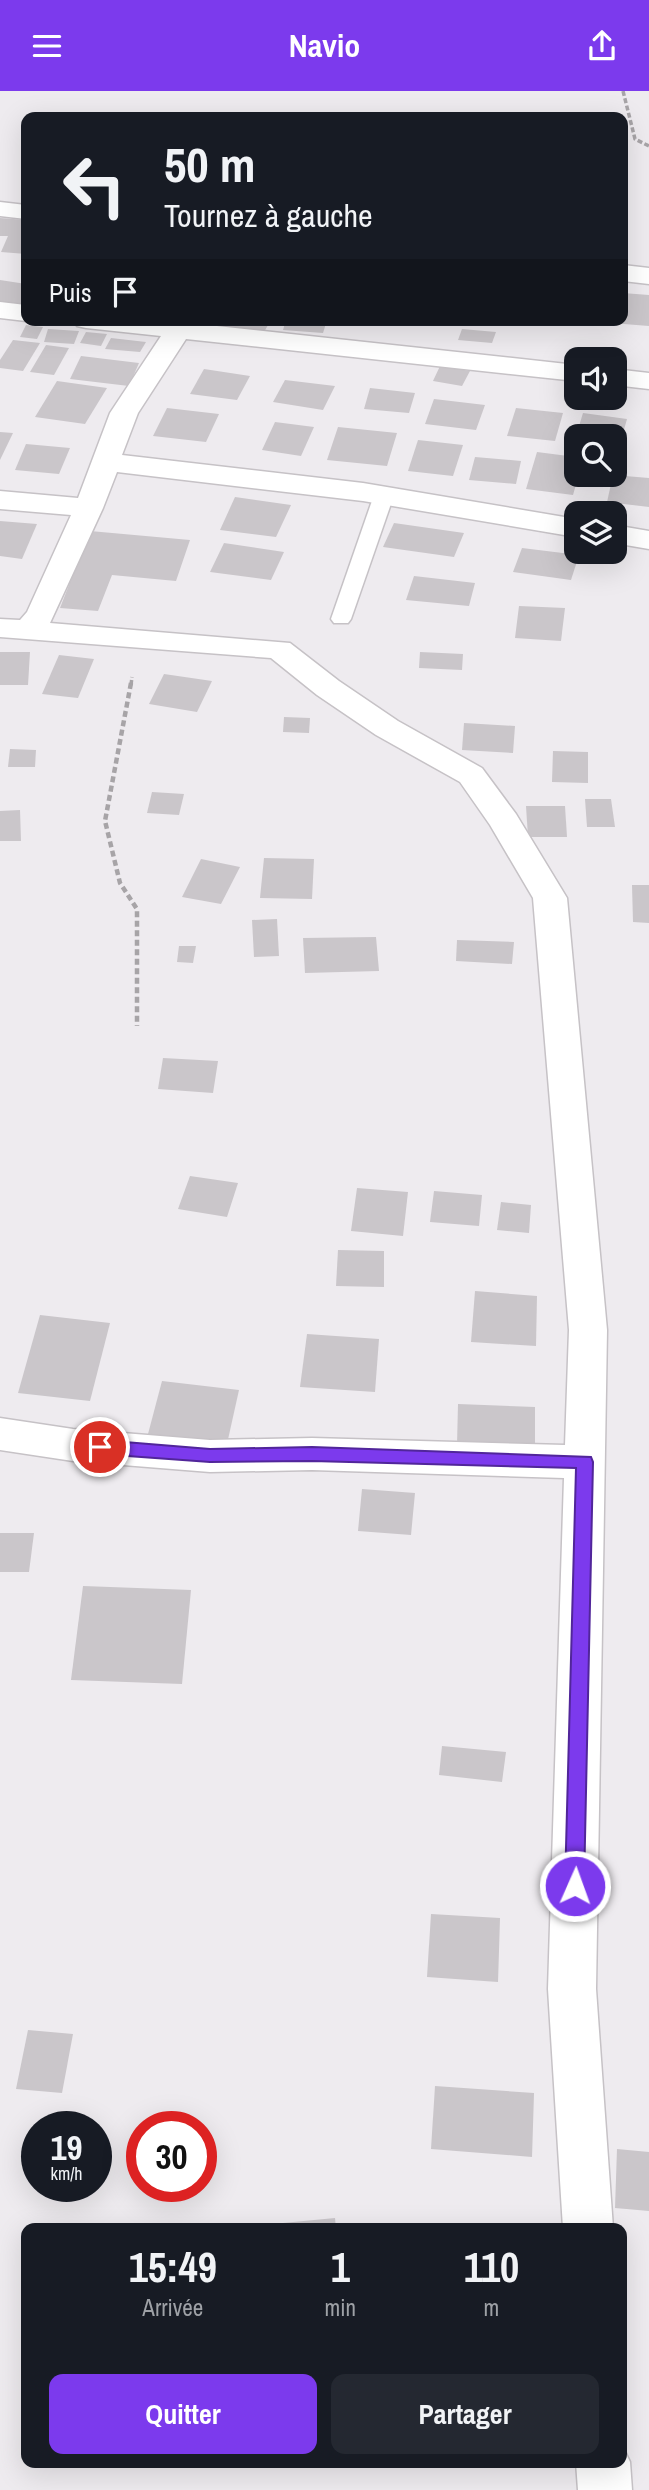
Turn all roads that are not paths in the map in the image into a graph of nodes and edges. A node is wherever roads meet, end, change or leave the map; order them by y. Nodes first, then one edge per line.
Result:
1 (0, 209) edge
2 (21, 211) edge
3 (628, 274) edge
4 (649, 276) edge
5 (0, 310) edge
6 (21, 312) edge
7 (136, 326) edge
8 (178, 331) junction
9 (564, 372) edge
10 (627, 378) edge
11 (649, 380) edge
12 (106, 462) junction
13 (384, 495) junction
14 (0, 500) edge
15 (89, 508) junction
16 (564, 526) edge
17 (627, 536) edge
18 (649, 540) edge
19 (341, 619) dead end
20 (15, 629) edge
21 (0, 1434) edge
22 (585, 1462) junction
23 (588, 2223) edge
24 (603, 2468) edge
25 (605, 2490) edge

1 - 2 street
3 - 4 street
5 - 6 street
7 - 8 street
8 - 9 street
8 - 12 street
10 - 11 street
12 - 13 street
12 - 15 street
13 - 16 street
13 - 19 lane
14 - 15 street
15 - 20 street
17 - 18 street
20 - 22 street
21 - 22 street
22 - 23 street
24 - 25 street

